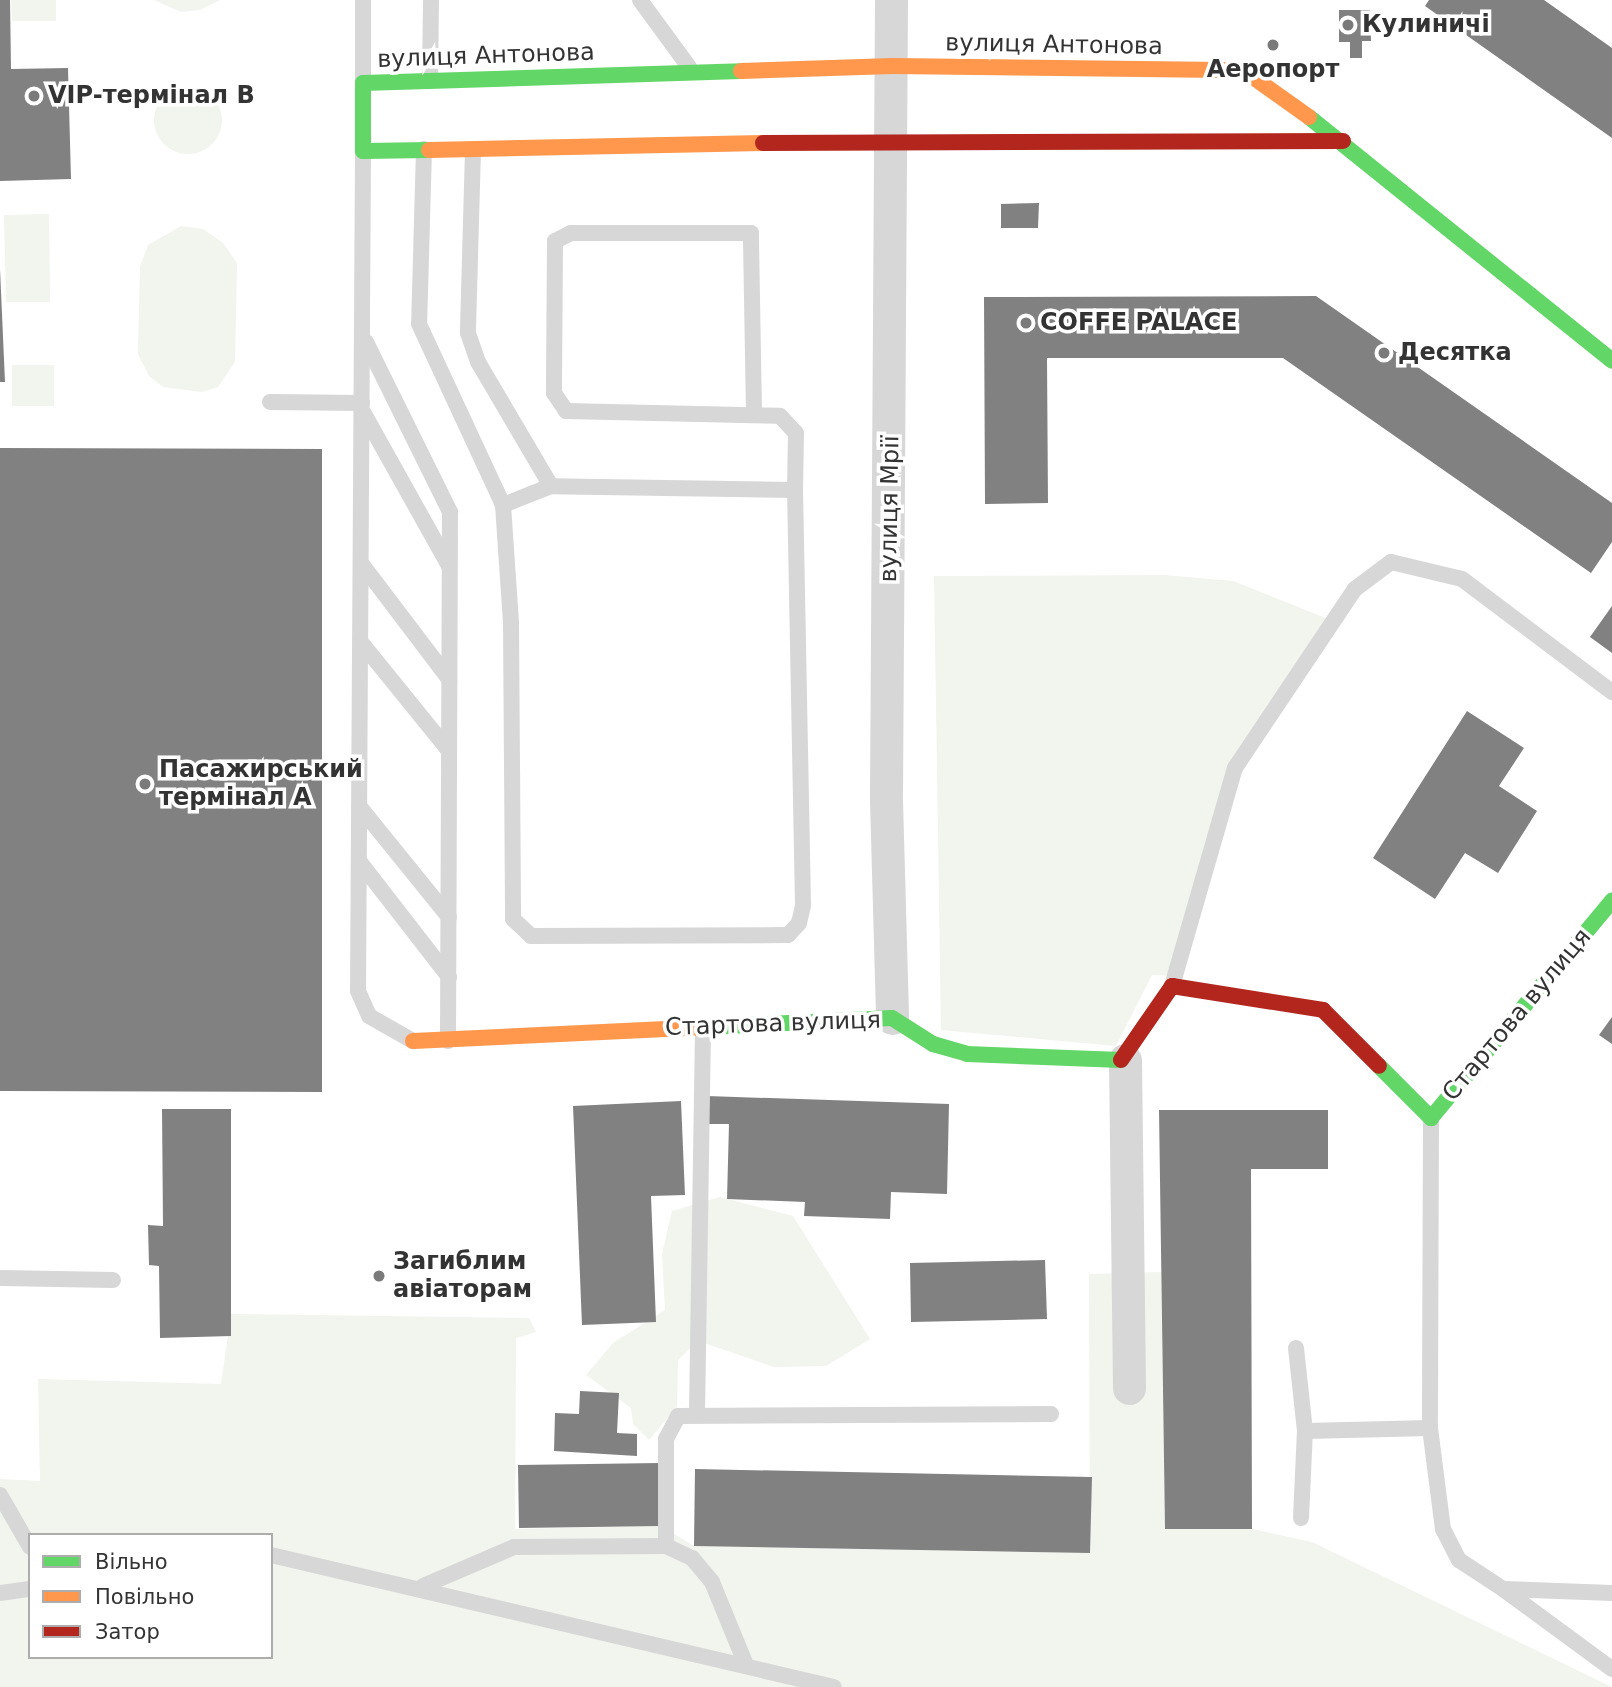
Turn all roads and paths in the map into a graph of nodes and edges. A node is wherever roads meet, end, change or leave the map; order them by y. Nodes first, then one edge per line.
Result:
1 (363, 0) edge
2 (431, 0) edge
3 (640, 0) edge
4 (891, 0) edge
5 (892, 66) junction
6 (694, 72) junction
7 (430, 81) junction
8 (363, 83) junction
9 (892, 141) junction
10 (1343, 141) junction
11 (424, 149) junction
12 (473, 150) junction
13 (363, 151) junction
14 (363, 337) junction
15 (1612, 361) edge
16 (270, 402) dead end
17 (363, 407) junction
18 (754, 413) junction
19 (551, 486) junction
20 (795, 490) junction
21 (503, 505) junction
22 (361, 563) junction
23 (451, 569) junction
24 (360, 641) junction
25 (449, 679) junction
26 (1612, 692) edge
27 (449, 751) junction
28 (359, 806) junction
29 (359, 861) junction
30 (1612, 901) edge
31 (449, 917) junction
32 (449, 977) junction
33 (1172, 986) junction
34 (892, 1018) junction
35 (703, 1026) junction
36 (413, 1041) joint
37 (448, 1041) junction
38 (1125, 1060) junction
39 (1431, 1118) junction
40 (0, 1279) edge
41 (113, 1280) dead end
42 (1296, 1348) dead end
43 (1129, 1388) dead end
44 (697, 1412) junction
45 (1051, 1414) dead end
46 (1430, 1428) junction
47 (1305, 1431) junction
48 (0, 1496) edge
49 (1301, 1518) dead end
50 (28, 1544) edge
51 (666, 1546) junction
52 (273, 1555) edge
53 (423, 1586) junction
54 (28, 1589) edge
55 (1503, 1589) junction
56 (0, 1593) edge
57 (1612, 1593) edge
58 (746, 1665) junction
59 (1612, 1669) edge
60 (834, 1687) edge

1 - 8 lane
2 - 7 lane
3 - 6 lane
4 - 5 street, вулиця Мрії
5 - 6 main road, вулиця Антонова
5 - 9 street, вулиця Мрії
5 - 10 main road, вулиця Антонова
6 - 7 main road, вулиця Антонова
7 - 8 main road, вулиця Антонова
8 - 13 main road, вулиця Антонова
9 - 10 main road
9 - 12 main road
9 - 34 street, вулиця Мрії
10 - 15 main road, вулиця Антонова
11 - 12 main road
11 - 13 main road
11 - 21 lane
12 - 19 lane
13 - 14 lane
14 - 17 lane
14 - 23 lane
16 - 17 lane
17 - 22 lane
17 - 23 lane
18 - 18 lane
18 - 20 lane
19 - 20 lane
19 - 21 lane
20 - 21 lane
22 - 24 lane
22 - 25 lane
23 - 25 lane
24 - 27 lane
24 - 28 lane
25 - 27 lane
26 - 33 lane
27 - 31 lane
28 - 29 lane
28 - 31 lane
29 - 32 lane
29 - 36 lane
30 - 39 main road, Стартова вулиця
31 - 32 lane
32 - 37 lane
33 - 38 main road
33 - 39 main road, Стартова вулиця
34 - 35 main road, Стартова вулиця
34 - 38 main road, Стартова вулиця
35 - 37 main road, Стартова вулиця
35 - 44 lane
36 - 37 main road, Стартова вулиця
38 - 43 street
39 - 46 lane
40 - 41 lane
42 - 47 lane
44 - 45 lane
44 - 51 lane
46 - 47 lane
46 - 55 lane
47 - 49 lane
48 - 50 lane
51 - 53 lane
51 - 58 lane
52 - 53 lane
53 - 58 lane
54 - 56 lane
55 - 57 lane
55 - 59 lane
58 - 60 lane

